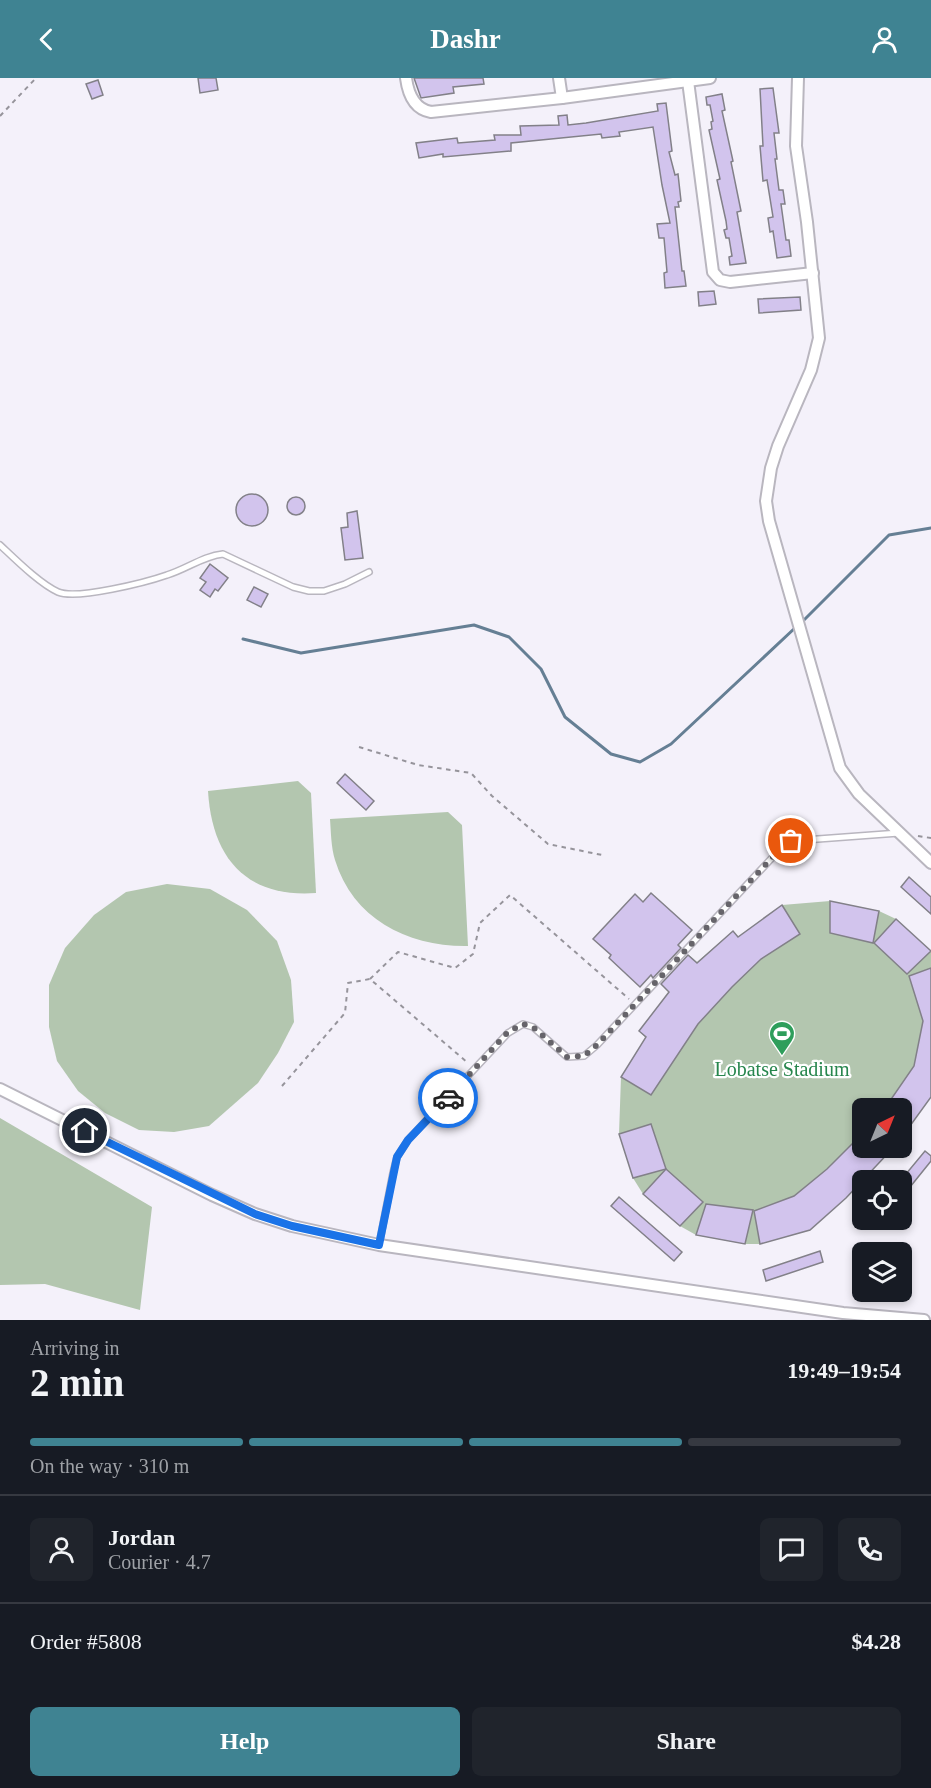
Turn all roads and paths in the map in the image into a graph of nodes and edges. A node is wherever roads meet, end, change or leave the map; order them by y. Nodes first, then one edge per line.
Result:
1 (36, 78) edge
2 (406, 78) edge
3 (560, 78) edge
4 (710, 78) edge
5 (798, 78) edge
6 (688, 81) junction
7 (562, 98) junction
8 (0, 116) edge
9 (813, 273) junction
10 (0, 546) edge
11 (369, 572) dead end
12 (359, 747) dead end
13 (901, 833) junction
14 (602, 855) dead end
15 (931, 863) edge
16 (370, 979) junction
17 (635, 1005) junction
18 (474, 1069) junction
19 (282, 1086) dead end
20 (0, 1089) edge
21 (379, 1245) junction
22 (924, 1320) edge

1 - 8 path
2 - 7 street
3 - 7 street
4 - 6 street
5 - 9 street
6 - 7 street
6 - 9 street
9 - 13 street
10 - 11 lane
12 - 14 path
13 - 15 street
13 - 17 lane
16 - 17 path
16 - 18 path
16 - 19 path
17 - 18 lane
18 - 21 lane
20 - 21 street
21 - 22 street

